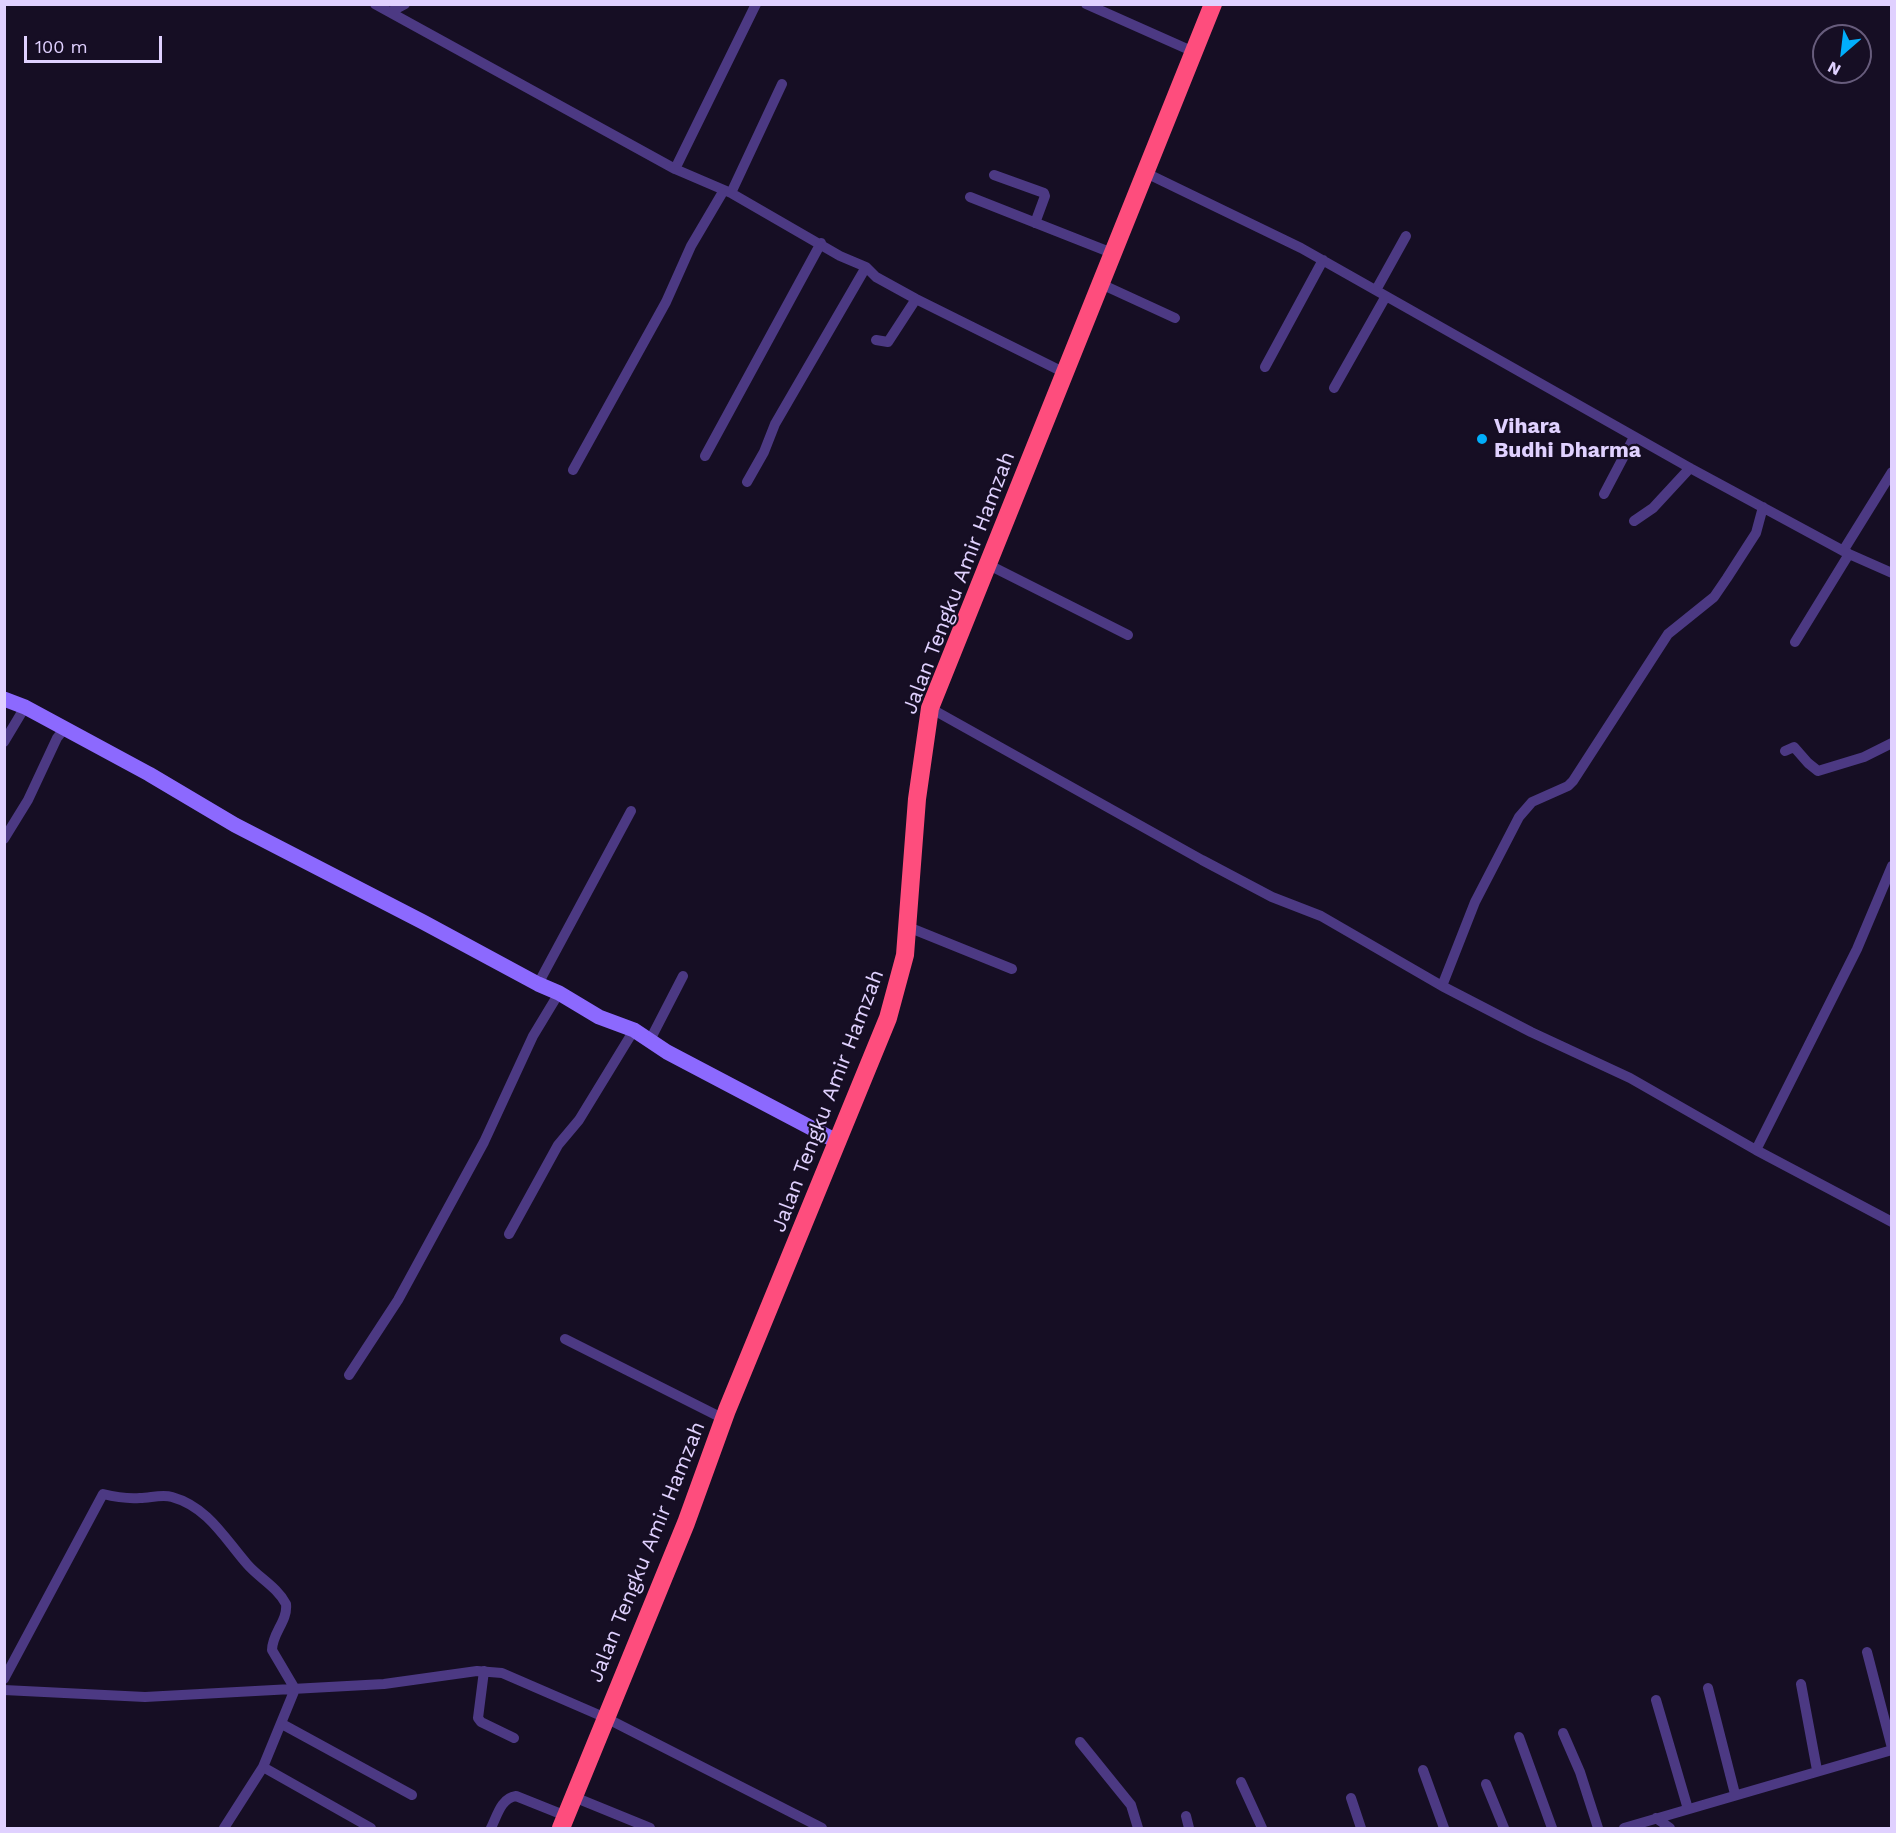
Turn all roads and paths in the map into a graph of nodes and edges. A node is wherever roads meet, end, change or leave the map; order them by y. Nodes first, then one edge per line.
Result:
1 (375, 4) edge
2 (405, 4) edge
3 (756, 4) edge
4 (1086, 4) edge
5 (1213, 4) edge
6 (390, 12) junction
7 (1194, 52) junction
8 (782, 84) dead end
9 (675, 169) junction
10 (1146, 173) junction
11 (994, 175) dead end
12 (728, 191) junction
13 (970, 197) dead end
14 (1035, 223) junction
15 (1406, 236) dead end
16 (821, 243) junction
17 (1112, 253) junction
18 (1323, 260) junction
19 (866, 267) junction
20 (1101, 284) junction
21 (1376, 290) junction
22 (1386, 296) junction
23 (916, 299) junction
24 (1175, 318) dead end
25 (876, 340) dead end
26 (1265, 367) dead end
27 (1065, 373) junction
28 (1334, 388) dead end
29 (1634, 437) junction
30 (705, 456) dead end
31 (1690, 468) junction
32 (573, 471) dead end
33 (1892, 472) edge
34 (747, 482) dead end
35 (1604, 494) dead end
36 (1763, 507) junction
37 (1634, 521) dead end
38 (1846, 552) junction
39 (987, 564) junction
40 (1892, 573) edge
41 (1128, 635) dead end
42 (1795, 642) dead end
43 (4, 699) edge
44 (25, 707) junction
45 (930, 708) junction
46 (65, 728) junction
47 (4, 742) edge
48 (1892, 743) edge
49 (1785, 751) dead end
50 (631, 811) dead end
51 (4, 839) edge
52 (1892, 866) edge
53 (908, 927) junction
54 (1012, 969) dead end
55 (683, 976) dead end
56 (538, 984) junction
57 (1442, 986) junction
58 (559, 993) junction
59 (634, 1030) junction
60 (650, 1040) junction
61 (838, 1142) junction
62 (1756, 1150) junction
63 (1892, 1222) edge
64 (509, 1234) dead end
65 (565, 1339) dead end
66 (349, 1375) dead end
67 (724, 1419) junction
68 (1867, 1652) dead end
69 (481, 1671) junction
70 (4, 1679) edge
71 (1801, 1684) dead end
72 (1708, 1688) dead end
73 (295, 1689) junction
74 (4, 1690) edge
75 (1656, 1700) dead end
76 (606, 1718) junction
77 (282, 1724) junction
78 (1563, 1733) dead end
79 (1518, 1737) dead end
80 (513, 1738) dead end
81 (1080, 1742) dead end
82 (1892, 1749) edge
83 (263, 1767) junction
84 (1423, 1770) dead end
85 (1817, 1770) junction
86 (1242, 1782) dead end
87 (1486, 1784) dead end
88 (1735, 1794) junction
89 (412, 1795) dead end
90 (574, 1797) junction
91 (1351, 1798) dead end
92 (1688, 1809) junction
93 (1186, 1816) dead end
94 (1656, 1818) junction
95 (564, 1822) edge
96 (224, 1828) edge
97 (371, 1828) edge
98 (491, 1828) edge
99 (650, 1828) edge
100 (822, 1828) edge
101 (1138, 1828) edge
102 (1190, 1828) edge
103 (1262, 1828) edge
104 (1361, 1828) edge
105 (1444, 1828) edge
106 (1504, 1828) edge
107 (1552, 1828) edge
108 (1598, 1828) edge
109 (1624, 1828) edge
110 (1670, 1828) edge

1 - 6 street
2 - 6 street
3 - 9 street
4 - 7 street
5 - 7 highway, Jalan Tengku Amir Hamzah
6 - 9 street
7 - 10 highway, Jalan Tengku Amir Hamzah
8 - 12 street
9 - 12 street
10 - 17 highway, Jalan Tengku Amir Hamzah
10 - 18 street
11 - 14 street
12 - 16 street
12 - 32 street
13 - 14 street
14 - 17 street
15 - 21 street
16 - 19 street
16 - 30 street
17 - 20 highway, Jalan Tengku Amir Hamzah
18 - 21 street
18 - 26 street
19 - 23 street
19 - 34 street
20 - 24 street
20 - 27 highway, Jalan Tengku Amir Hamzah
21 - 22 street
22 - 28 street
22 - 29 street
23 - 25 street
23 - 27 street
27 - 39 highway, Jalan Tengku Amir Hamzah
29 - 31 street
29 - 35 street
31 - 36 street
31 - 37 street
33 - 38 street
36 - 38 street
36 - 57 street
38 - 40 street
38 - 42 street
39 - 41 street
39 - 45 highway, Jalan Tengku Amir Hamzah
43 - 44 street
44 - 46 street
44 - 47 street
45 - 53 highway, Jalan Tengku Amir Hamzah
45 - 57 street
46 - 51 street
46 - 56 street
48 - 49 street
50 - 56 street
52 - 62 street
53 - 54 street
53 - 61 highway, Jalan Tengku Amir Hamzah
55 - 60 street
56 - 58 street
57 - 62 street
58 - 59 street
58 - 66 street
59 - 60 street
59 - 64 street
60 - 61 street
61 - 67 highway, Jalan Tengku Amir Hamzah
62 - 63 street
65 - 67 street
67 - 76 highway, Jalan Tengku Amir Hamzah
68 - 82 street
69 - 73 street
69 - 76 street
69 - 80 street
70 - 73 street
71 - 85 street
72 - 88 street
73 - 74 street
73 - 77 street
75 - 92 street
76 - 90 highway, Jalan Tengku Amir Hamzah
76 - 100 street
77 - 83 street
77 - 89 street
78 - 108 street
79 - 107 street
81 - 101 street
82 - 85 street
83 - 96 street
83 - 97 street
84 - 105 street
85 - 88 street
86 - 103 street
87 - 106 street
88 - 92 street
90 - 95 highway, Jalan Tengku Amir Hamzah
90 - 99 street
91 - 104 street
92 - 94 street
93 - 102 street
94 - 109 street
94 - 110 street
95 - 98 street

